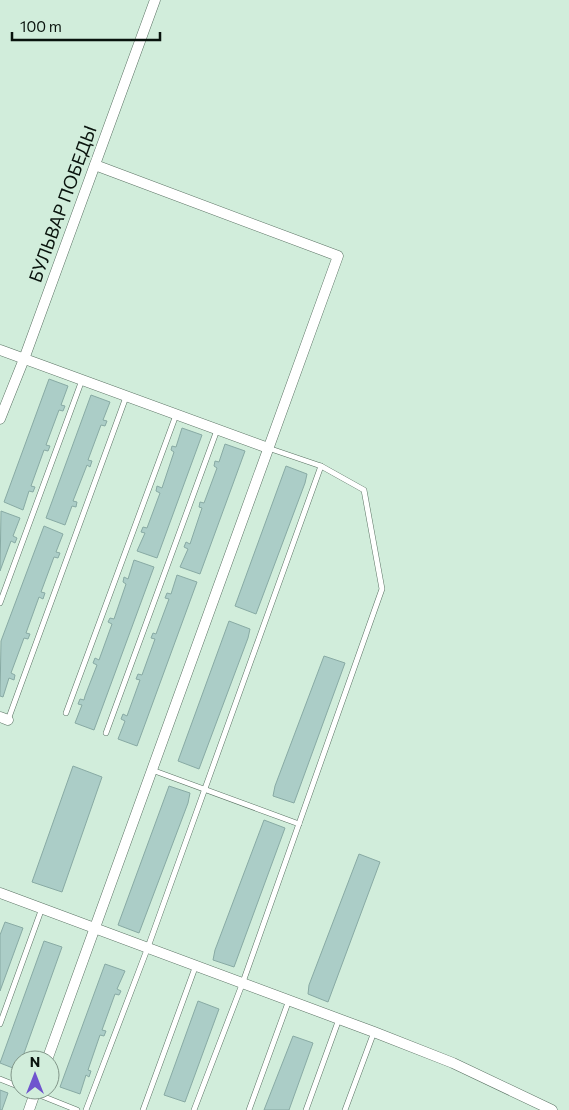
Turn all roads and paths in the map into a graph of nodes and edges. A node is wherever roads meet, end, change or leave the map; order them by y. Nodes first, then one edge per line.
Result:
1 (155, 0) edge
2 (95, 165) junction
3 (0, 350) edge
4 (24, 359) junction
5 (82, 380) junction
6 (126, 397) junction
7 (176, 415) junction
8 (0, 419) edge
9 (217, 430) junction
10 (268, 448) junction
11 (321, 466) junction
12 (0, 603) edge
13 (66, 713) dead end
14 (4, 718) edge
15 (106, 733) dead end
16 (152, 770) junction
17 (204, 789) junction
18 (299, 824) junction
19 (0, 893) edge
20 (42, 908) junction
21 (95, 927) junction
22 (148, 947) junction
23 (196, 965) junction
24 (243, 982) junction
25 (289, 1000) junction
26 (340, 1018) junction
27 (0, 1024) edge
28 (374, 1032) junction
29 (51, 1050) edge
30 (54, 1100) edge
31 (77, 1110) edge
32 (86, 1110) edge
33 (143, 1110) edge
34 (194, 1110) edge
35 (249, 1110) edge
36 (306, 1110) edge
37 (345, 1110) edge
38 (552, 1110) edge

1 - 2 street, БУЛЬВАР ПОБЕДЫ
2 - 4 street, БУЛЬВАР ПОБЕДЫ
2 - 10 street
3 - 4 street
4 - 5 street
4 - 8 street, БУЛЬВАР ПОБЕДЫ
5 - 6 street
5 - 12 lane
6 - 7 street
6 - 14 lane
7 - 9 street
7 - 13 lane
9 - 10 street
9 - 15 lane
10 - 11 lane
10 - 16 street
11 - 17 lane
11 - 18 lane
16 - 17 lane
16 - 21 street
17 - 18 lane
17 - 22 lane
18 - 24 lane
19 - 20 street
20 - 21 street
20 - 27 lane
21 - 22 street
21 - 29 street
22 - 23 street
22 - 32 lane
23 - 24 street
23 - 33 lane
24 - 25 street
24 - 34 lane
25 - 26 street
25 - 35 lane
26 - 28 street
26 - 36 lane
28 - 37 lane
28 - 38 street
30 - 31 lane

